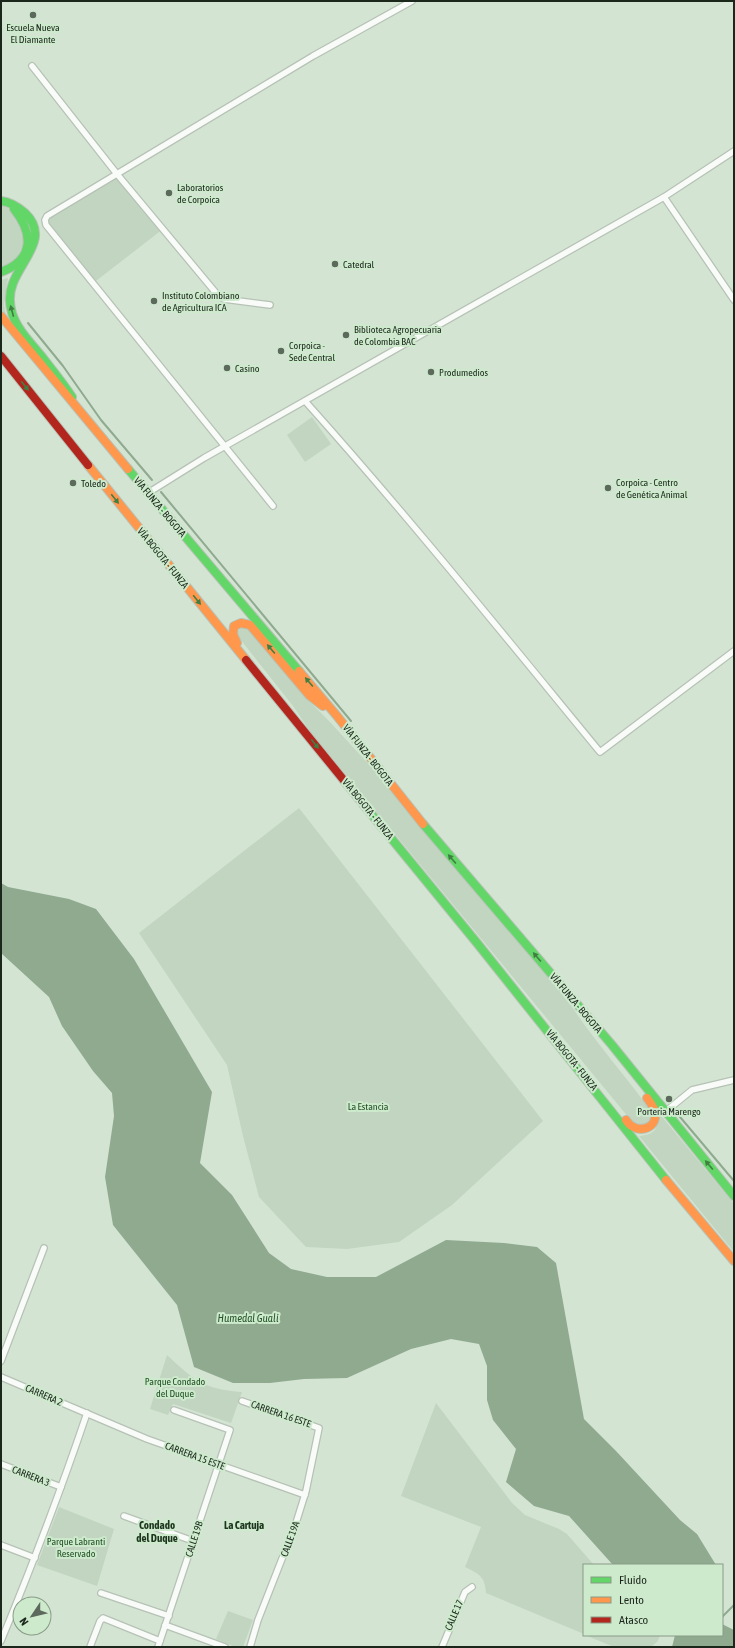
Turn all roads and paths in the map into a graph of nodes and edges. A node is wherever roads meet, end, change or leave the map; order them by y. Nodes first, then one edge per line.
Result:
1 (412, 1) edge
2 (32, 66) dead end
3 (734, 151) edge
4 (118, 174) junction
5 (664, 197) junction
6 (4, 201) edge
7 (1, 272) edge
8 (734, 300) edge
9 (270, 305) dead end
10 (1, 316) edge
11 (1, 356) edge
12 (305, 401) junction
13 (81, 412) junction
14 (224, 447) junction
15 (148, 493) junction
16 (273, 506) dead end
17 (734, 651) edge
18 (337, 716) junction
19 (301, 727) junction
20 (567, 992) junction
21 (538, 1019) junction
22 (734, 1080) edge
23 (665, 1112) junction
24 (734, 1196) edge
25 (44, 1248) dead end
26 (734, 1261) edge
27 (1, 1361) edge
28 (1, 1377) edge
29 (242, 1401) dead end
30 (174, 1410) dead end
31 (87, 1413) junction
32 (319, 1428) joint
33 (1, 1464) edge
34 (218, 1464) junction
35 (61, 1487) junction
36 (304, 1495) junction
37 (124, 1516) dead end
38 (193, 1541) junction
39 (1, 1545) edge
40 (35, 1558) junction
41 (472, 1587) dead end
42 (101, 1593) dead end
43 (169, 1616) junction
44 (166, 1625) junction
45 (1, 1641) edge
46 (160, 1641) junction
47 (90, 1647) edge
48 (158, 1647) edge
49 (225, 1647) edge
50 (250, 1647) edge
51 (442, 1647) edge

1 - 4 street
2 - 4 street
3 - 5 street
4 - 9 street
4 - 14 street
5 - 8 street
5 - 12 street
6 - 7 main road
13 -> 6 main road
10 - 13 main road, VÍA FUNZA - BOGOTA
11 -> 19 main road, VÍA BOGOTA - FUNZA
12 - 14 street
12 - 17 street
13 - 15 main road, VÍA FUNZA - BOGOTA
14 - 15 street
14 - 16 street
18 -> 15 main road, VÍA FUNZA - BOGOTA
18 -> 19 main road
20 -> 18 main road, VÍA FUNZA - BOGOTA
19 -> 21 main road, VÍA BOGOTA - FUNZA
20 - 21 main road
20 - 23 main road, VÍA FUNZA - BOGOTA
21 - 26 main road, VÍA BOGOTA - FUNZA
22 - 23 street
24 -> 23 main road, VÍA FUNZA - BOGOTA
25 - 27 street
28 - 31 street, CARRERA 2
29 - 32 street, CARRERA 16 ESTE
30 - 34 street, CALLE 19B
31 - 34 street, CARRERA 15 ESTE
31 - 35 street
32 - 36 street, CALLE 19A
33 - 35 street, CARRERA 3
34 - 36 street, CARRERA 15 ESTE
34 - 38 street, CALLE 19B
35 - 40 street
36 - 50 street, CALLE 19A
37 - 38 street
38 - 43 street, CALLE 19B
39 - 40 street
40 - 45 street
41 - 51 street, CALLE 17
42 - 43 street
43 - 44 street, CALLE 19B
44 - 46 street, CALLE 19B
44 - 49 street
46 - 47 street
46 - 48 street, CALLE 19B

